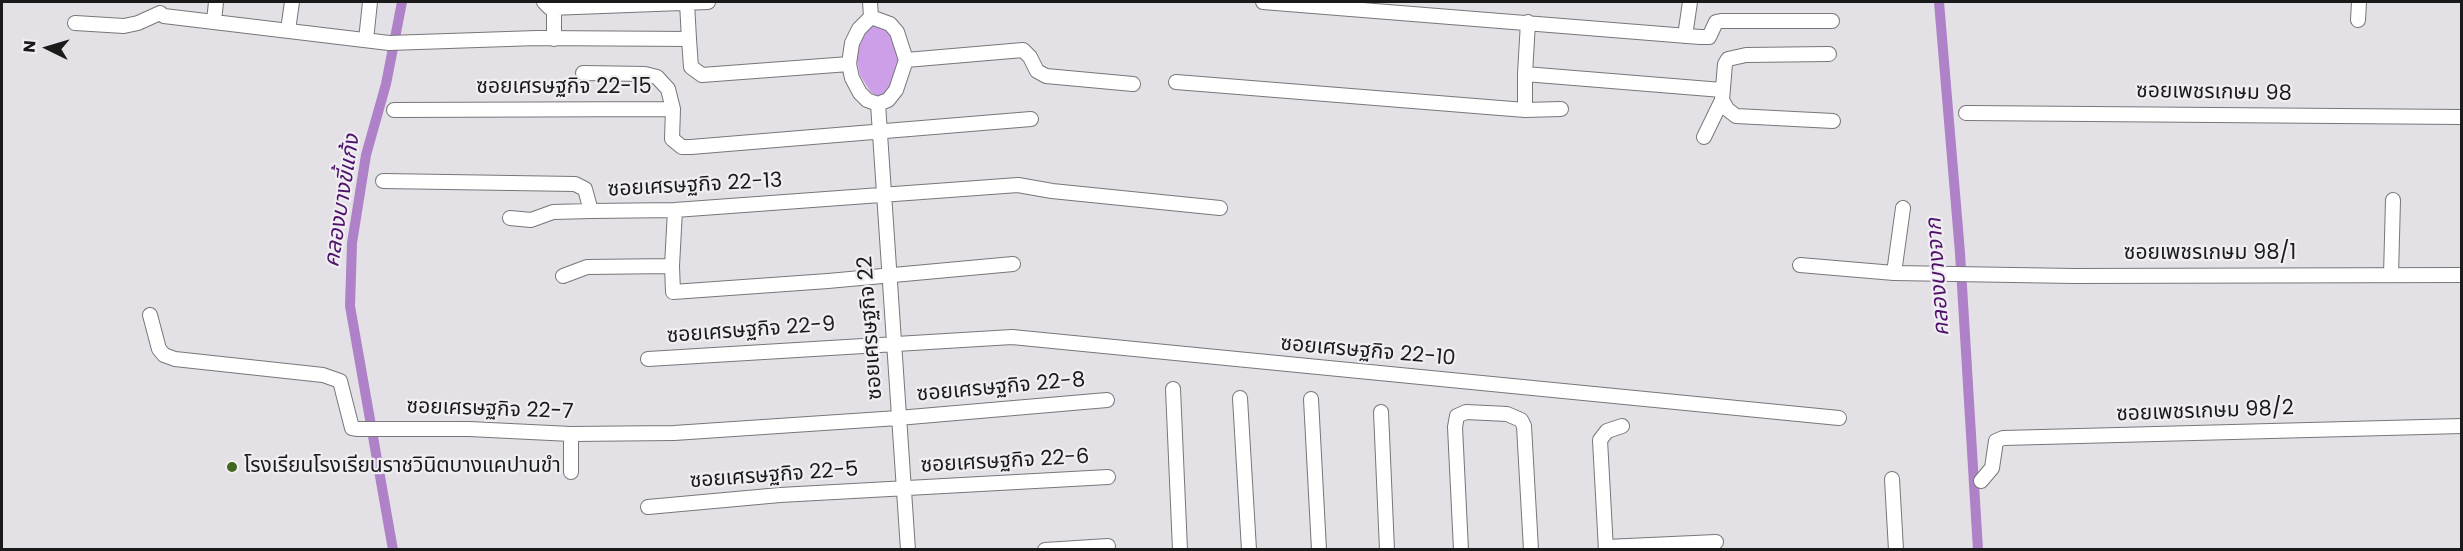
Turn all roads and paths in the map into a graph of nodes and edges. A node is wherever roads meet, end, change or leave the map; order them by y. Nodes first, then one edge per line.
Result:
1 (216, 2) edge
2 (292, 2) edge
3 (370, 2) edge
4 (708, 2) edge
5 (870, 2) edge
6 (1263, 2) edge
7 (1690, 2) edge
8 (2359, 2) edge
9 (648, 3) edge
10 (687, 3) edge
11 (549, 4) edge
12 (158, 7) edge
13 (871, 17) junction
14 (2358, 20) dead end
15 (214, 21) junction
16 (1832, 21) dead end
17 (1528, 22) junction
18 (75, 23) dead end
19 (288, 30) junction
20 (1685, 36) junction
21 (554, 39) junction
22 (689, 39) junction
23 (366, 40) junction
24 (1829, 54) dead end
25 (906, 60) junction
26 (849, 64) junction
27 (583, 73) dead end
28 (1525, 74) junction
29 (1176, 82) dead end
30 (1133, 84) dead end
31 (1722, 95) junction
32 (878, 104) junction
33 (673, 109) junction
34 (1561, 109) dead end
35 (394, 110) dead end
36 (1525, 110) junction
37 (1966, 113) dead end
38 (2462, 117) edge
39 (1031, 119) dead end
40 (1833, 121) dead end
41 (880, 131) junction
42 (1704, 137) dead end
43 (383, 181) dead end
44 (884, 196) junction
45 (2393, 200) dead end
46 (1220, 208) dead end
47 (1903, 208) dead end
48 (675, 210) junction
49 (591, 211) junction
50 (510, 218) dead end
51 (1013, 264) dead end
52 (1800, 265) dead end
53 (672, 266) junction
54 (1894, 273) junction
55 (889, 274) junction
56 (2391, 275) junction
57 (2462, 275) edge
58 (563, 276) dead end
59 (150, 315) dead end
60 (893, 343) junction
61 (648, 359) dead end
62 (1173, 389) dead end
63 (1240, 398) dead end
64 (1311, 399) dead end
65 (1107, 400) dead end
66 (1381, 412) dead end
67 (898, 418) junction
68 (1839, 418) dead end
69 (1623, 426) dead end
70 (2462, 426) edge
71 (571, 434) junction
72 (571, 472) dead end
73 (1108, 477) dead end
74 (1892, 478) dead end
75 (1981, 481) dead end
76 (904, 488) junction
77 (648, 507) dead end
78 (1716, 542) dead end
79 (1108, 546) dead end
80 (1606, 548) edge
81 (908, 549) edge
82 (1045, 549) edge
83 (1180, 549) edge
84 (1249, 549) edge
85 (1319, 549) edge
86 (1387, 549) edge
87 (1461, 549) edge
88 (1531, 549) edge
89 (1896, 549) edge

1 - 15 street
2 - 19 street
3 - 23 street
4 - 10 street
5 - 13 street
6 - 17 street
7 - 20 street
8 - 14 street
9 - 10 street
9 - 11 street
10 - 22 street
11 - 21 street
12 - 15 street
12 - 18 street
13 - 25 street
13 - 26 street
15 - 19 street
16 - 20 street
17 - 20 street
17 - 28 street
19 - 23 street
21 - 22 street
21 - 23 street
22 - 26 street
24 - 31 street
25 - 30 street
25 - 32 street
26 - 32 street
27 - 33 street
28 - 31 street
28 - 36 street
29 - 36 street
31 - 40 street
31 - 42 street
32 - 41 street, ซอยเศรษฐกิจ 22
33 - 35 street, ซอยเศรษฐกิจ 22-15
33 - 41 street, ซอยเศรษฐกิจ 22-15
34 - 36 street
37 - 38 street, ซอยเพชรเกษม 98
39 - 41 street
41 - 44 street, ซอยเศรษฐกิจ 22
43 - 49 street, ซอยเศรษฐกิจ 22-13
44 - 46 street, ซอยเศรษฐกิจ 22-13
44 - 48 street, ซอยเศรษฐกิจ 22-13
44 - 55 street, ซอยเศรษฐกิจ 22
45 - 56 street
47 - 54 street
48 - 49 street, ซอยเศรษฐกิจ 22-13
48 - 53 street
49 - 50 street
51 - 55 street
52 - 54 street, ซอยเพชรเกษม 98/1
53 - 55 street
53 - 58 street
54 - 56 street, ซอยเพชรเกษม 98/1
55 - 60 street, ซอยเศรษฐกิจ 22
56 - 57 street, ซอยเพชรเกษม 98/1
59 - 71 street, ซอยเศรษฐกิจ 22-7
60 - 61 street, ซอยเศรษฐกิจ 22-9
60 - 67 street, ซอยเศรษฐกิจ 22
60 - 68 street, ซอยเศรษฐกิจ 22-10
62 - 83 street
63 - 84 street
64 - 85 street
65 - 67 street, ซอยเศรษฐกิจ 22-8
66 - 86 street
67 - 71 street, ซอยเศรษฐกิจ 22-7
67 - 76 street, ซอยเศรษฐกิจ 22
69 - 80 street
70 - 75 street, ซอยเพชรเกษม 98/2
71 - 72 street
73 - 76 street, ซอยเศรษฐกิจ 22-6
74 - 89 street
76 - 77 street, ซอยเศรษฐกิจ 22-5
76 - 81 street, ซอยเศรษฐกิจ 22
78 - 80 street
79 - 82 street
87 - 88 street

